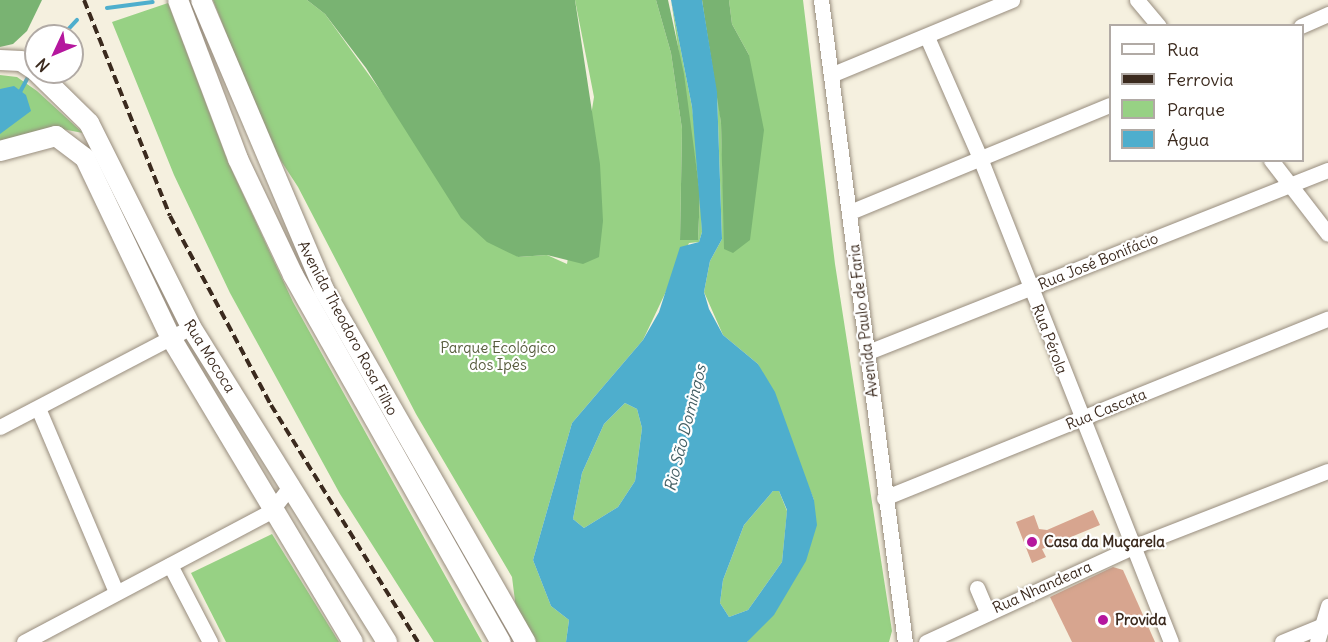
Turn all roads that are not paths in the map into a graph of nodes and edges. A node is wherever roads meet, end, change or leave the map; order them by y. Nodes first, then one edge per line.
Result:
1 (178, 0) edge
2 (201, 0) edge
3 (821, 0) edge
4 (1012, 0) edge
5 (1137, 0) edge
6 (1328, 14) edge
7 (1157, 24) edge
8 (1304, 25) edge
9 (927, 38) junction
10 (0, 60) edge
11 (24, 67) edge
12 (833, 74) junction
13 (50, 84) edge
14 (1109, 105) edge
15 (261, 149) junction
16 (0, 151) edge
17 (980, 158) junction
18 (238, 159) junction
19 (1273, 162) edge
20 (1328, 170) edge
21 (1291, 185) junction
22 (281, 195) junction
23 (261, 205) junction
24 (850, 212) junction
25 (1328, 234) edge
26 (1030, 288) junction
27 (1328, 319) edge
28 (191, 327) junction
29 (171, 338) junction
30 (868, 352) junction
31 (38, 408) junction
32 (1081, 420) junction
33 (0, 427) edge
34 (1328, 472) edge
35 (291, 484) junction
36 (884, 498) junction
37 (271, 511) junction
38 (451, 512) junction
39 (433, 525) junction
40 (1130, 548) junction
41 (170, 565) junction
42 (484, 570) junction
43 (464, 581) junction
44 (977, 588) dead end
45 (116, 592) junction
46 (1328, 606) edge
47 (987, 612) junction
48 (1325, 624) edge
49 (50, 636) edge
50 (24, 642) edge
51 (210, 642) edge
52 (353, 642) edge
53 (387, 642) edge
54 (501, 642) edge
55 (526, 642) edge
56 (905, 642) edge
57 (926, 642) edge
58 (1171, 642) edge
59 (1282, 642) edge
60 (1317, 642) edge

1 - 18 main road, Avenida Theodoro Rosa Filho
2 - 15 main road, Avenida Theodoro Rosa Filho
3 - 12 street, Avenida Paulo de Faria
4 - 9 street
5 - 7 street
6 - 8 street
9 - 12 street
9 - 17 street, Rua Pérola
10 - 11 main road
12 - 24 street, Avenida Paulo de Faria
13 - 28 main road, Rua Mococa
14 - 17 street
15 - 18 main road
15 - 22 main road, Avenida Theodoro Rosa Filho
16 - 29 main road, Rua Mococa
17 - 24 street
17 - 26 street, Rua Pérola
18 - 23 main road, Avenida Theodoro Rosa Filho
19 - 21 street
20 - 21 street, Rua José Bonifácio
21 - 25 street
21 - 26 street, Rua José Bonifácio
22 - 23 main road
22 - 38 main road, Avenida Theodoro Rosa Filho
23 - 39 main road, Avenida Theodoro Rosa Filho
24 - 30 street, Avenida Paulo de Faria
26 - 30 street, Rua José Bonifácio
26 - 32 street, Rua Pérola
27 - 32 street, Rua Cascata
28 - 29 street
28 - 35 main road, Rua Mococa
29 - 31 street
29 - 37 main road, Rua Mococa
30 - 36 street, Avenida Paulo de Faria
31 - 33 street
31 - 45 street
32 - 36 street, Rua Cascata
32 - 40 street, Rua Pérola
34 - 40 street, Rua Nhandeara
35 - 37 street
35 - 53 main road, Rua Mococa
36 - 56 street, Avenida Paulo de Faria
37 - 41 street
37 - 52 main road, Rua Mococa
38 - 39 main road
38 - 42 main road, Avenida Theodoro Rosa Filho
39 - 43 main road, Avenida Theodoro Rosa Filho
40 - 47 street, Rua Nhandeara
40 - 58 street, Rua Pérola
41 - 45 street
41 - 51 street
42 - 43 main road
42 - 55 main road, Avenida Theodoro Rosa Filho
43 - 54 main road, Avenida Theodoro Rosa Filho
44 - 47 street
45 - 49 street
46 - 48 street
47 - 57 street, Rua Nhandeara
48 - 59 street
48 - 60 street
49 - 50 street

